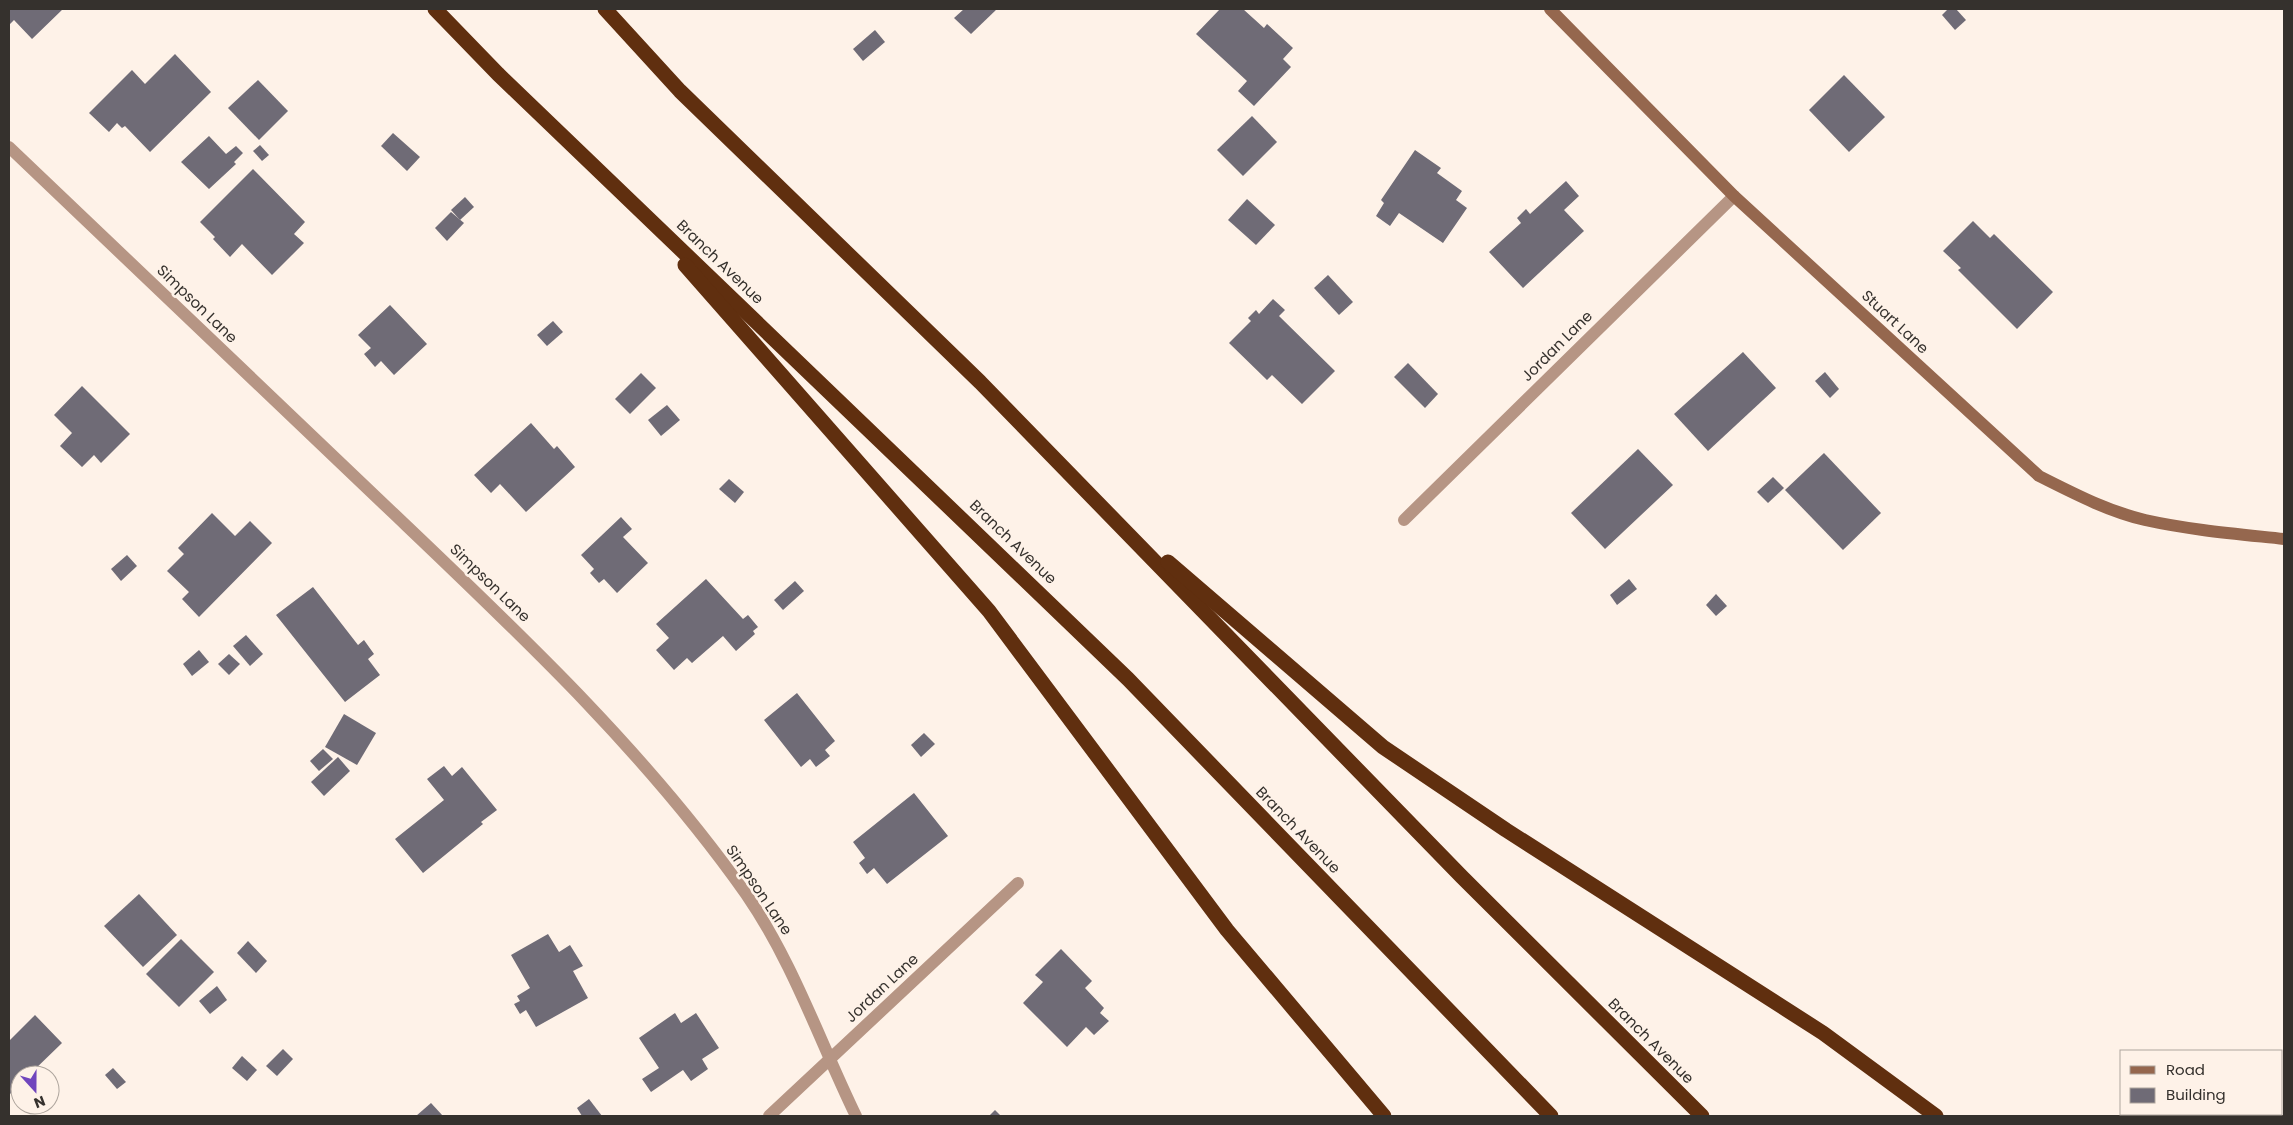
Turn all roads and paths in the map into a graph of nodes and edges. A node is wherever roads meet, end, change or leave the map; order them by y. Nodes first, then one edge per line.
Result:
1 (435, 9) edge
2 (606, 9) edge
3 (1550, 9) edge
4 (9, 147) edge
5 (618, 189) junction
6 (1734, 196) junction
7 (1094, 499) junction
8 (1404, 520) dead end
9 (2284, 539) edge
10 (1018, 883) dead end
11 (829, 1060) junction
12 (769, 1116) edge
13 (856, 1116) edge
14 (1384, 1116) edge
15 (1551, 1116) edge
16 (1702, 1116) edge
17 (1936, 1116) edge

1 - 5 highway, Branch Avenue
2 - 7 highway, Branch Avenue
3 - 6 street, Stuart Lane
4 - 11 street, Simpson Lane
5 - 14 highway
5 - 15 highway, Branch Avenue
6 - 8 street, Jordan Lane
6 - 9 street, Stuart Lane
7 - 16 highway, Branch Avenue
7 - 17 highway
10 - 11 street, Jordan Lane
11 - 12 street, Jordan Lane
11 - 13 street, Simpson Lane

